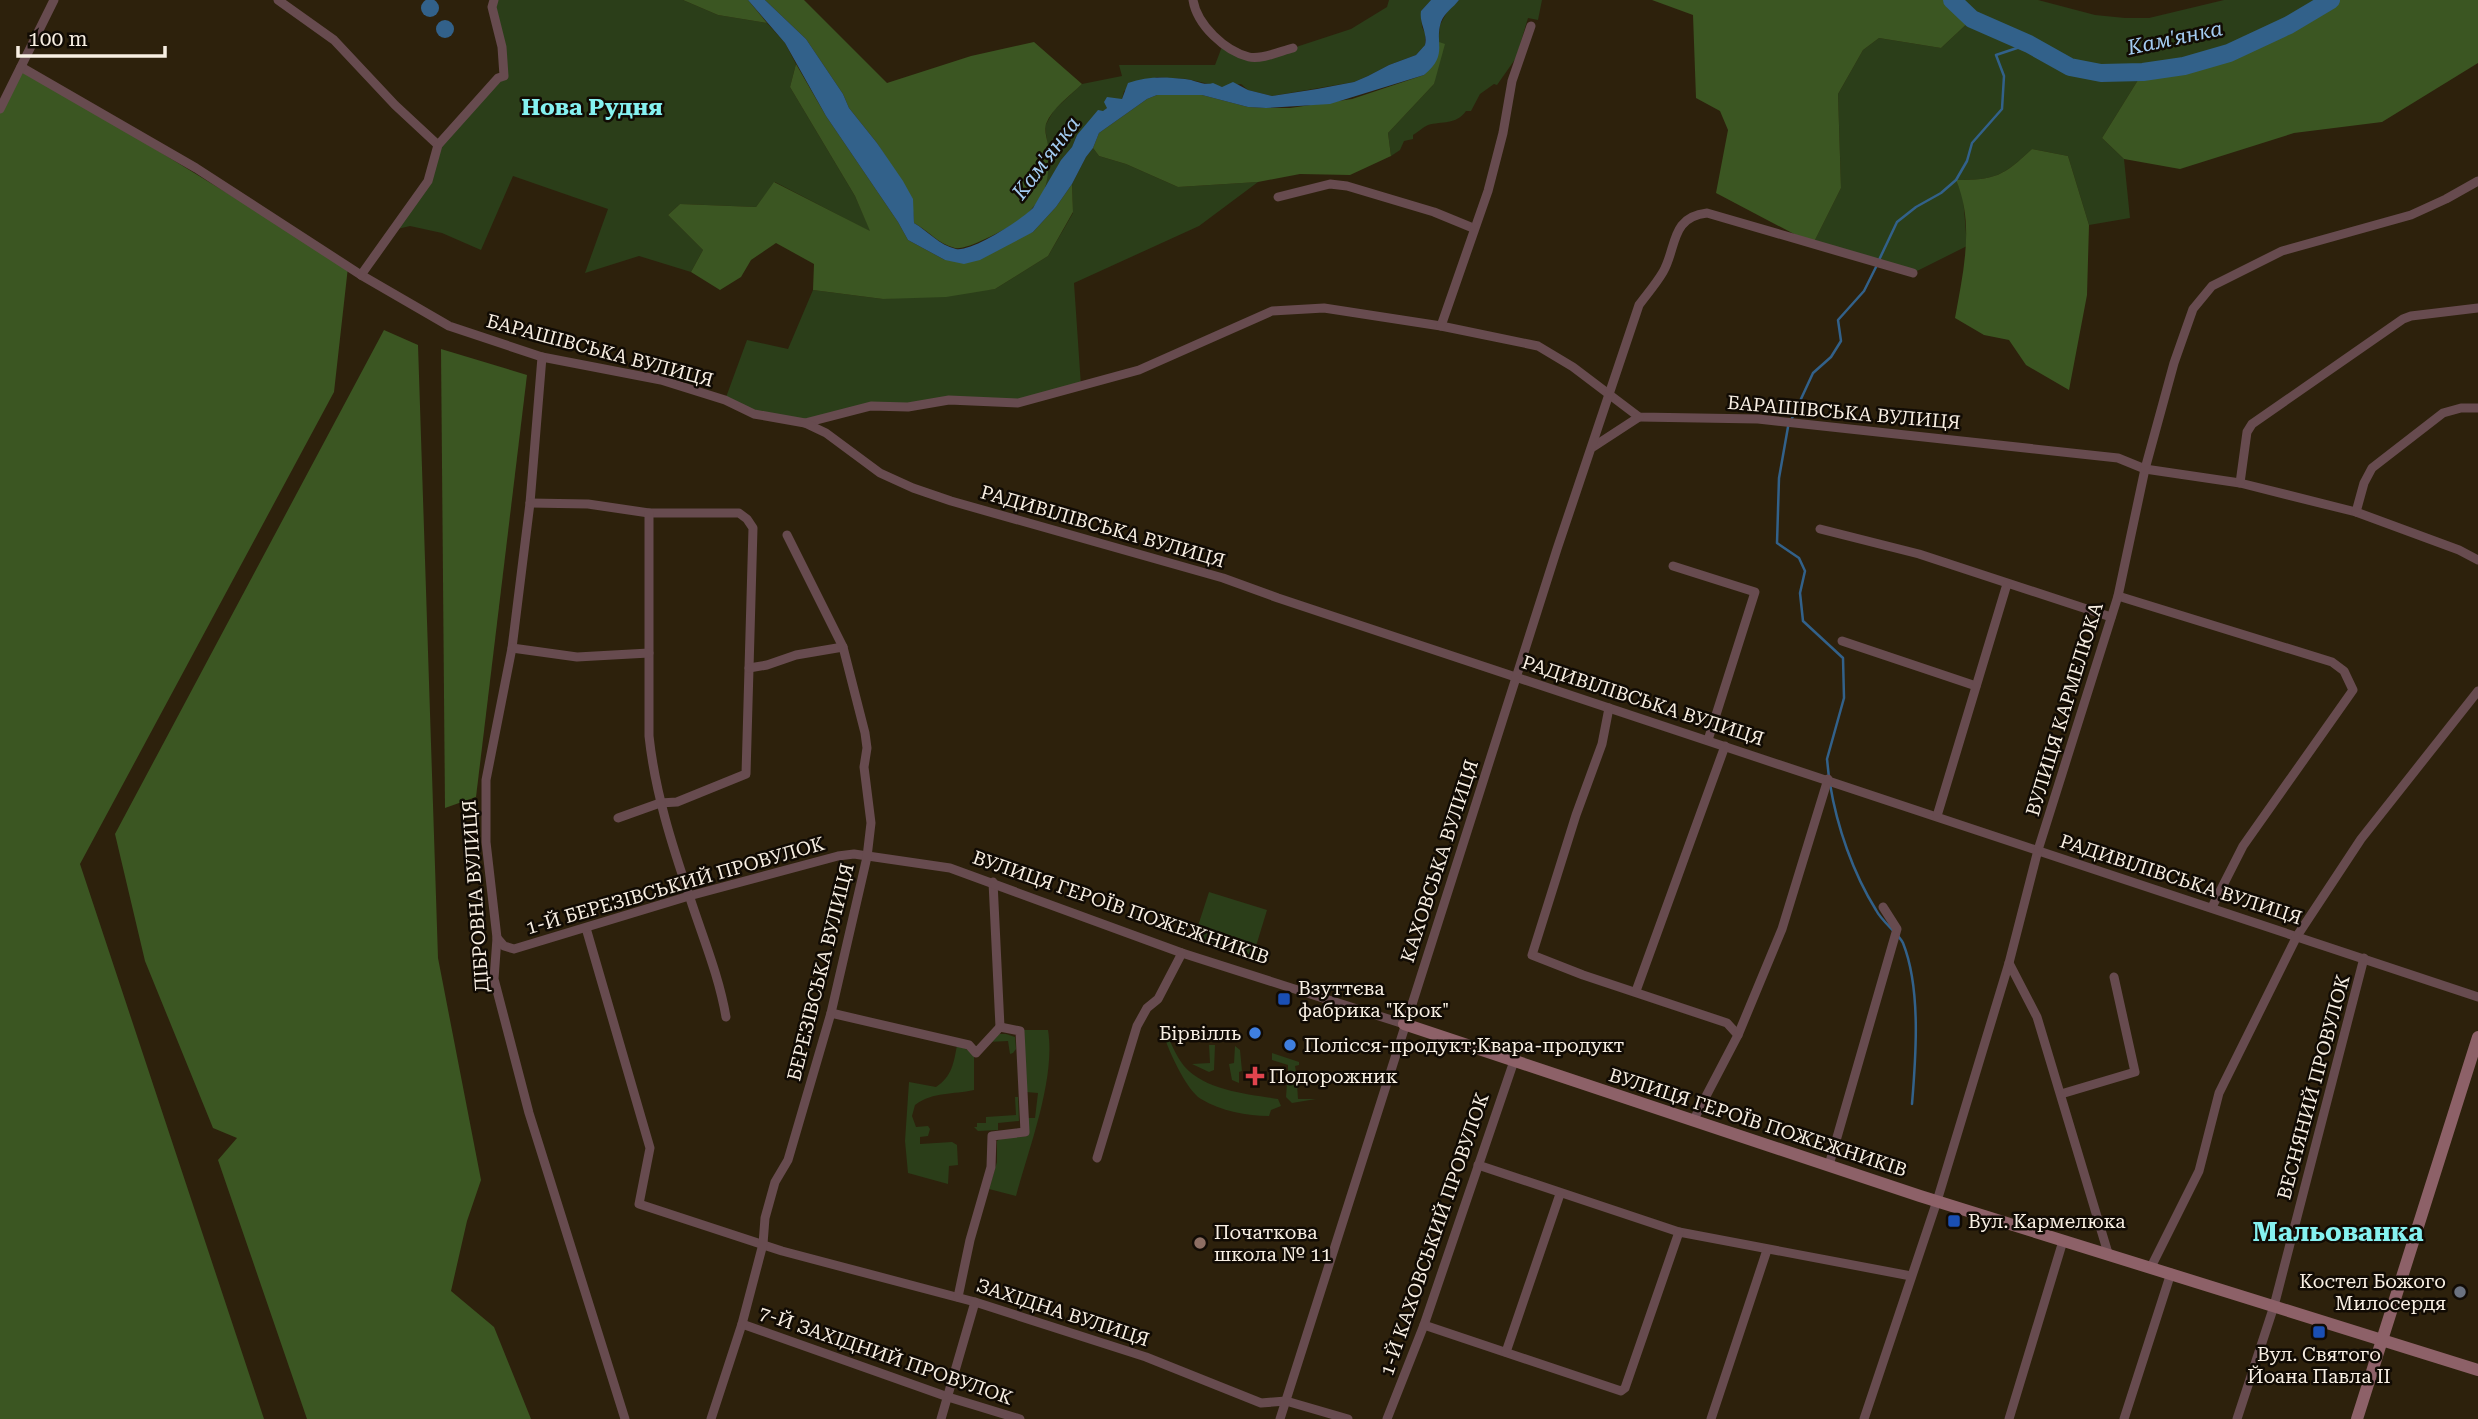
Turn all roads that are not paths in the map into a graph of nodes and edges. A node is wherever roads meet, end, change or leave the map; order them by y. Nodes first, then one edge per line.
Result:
1 (54, 0) edge
2 (278, 0) edge
3 (494, 0) edge
4 (1193, 0) edge
5 (1531, 26) dead end
6 (1293, 48) dead end
7 (21, 67) junction
8 (0, 109) edge
9 (438, 145) junction
10 (2478, 181) edge
11 (1278, 197) dead end
12 (1474, 228) junction
13 (1913, 274) dead end
14 (361, 275) junction
15 (2478, 308) edge
16 (1441, 326) junction
17 (542, 357) junction
18 (1609, 395) junction
19 (2478, 408) edge
20 (845, 413) junction
21 (1639, 417) junction
22 (805, 424) junction
23 (832, 437) junction
24 (1593, 447) junction
25 (2145, 469) junction
26 (2240, 483) junction
27 (530, 503) junction
28 (2356, 512) junction
29 (649, 513) junction
30 (1821, 529) dead end
31 (787, 535) dead end
32 (2478, 560) edge
33 (1674, 566) dead end
34 (2007, 584) junction
35 (2118, 596) junction
36 (2111, 617) junction
37 (1842, 641) dead end
38 (843, 647) junction
39 (512, 648) junction
40 (649, 653) junction
41 (749, 668) junction
42 (1517, 677) junction
43 (1976, 686) junction
44 (2478, 691) edge
45 (1609, 708) junction
46 (1708, 740) junction
47 (1725, 746) junction
48 (1828, 779) junction
49 (660, 803) junction
50 (1937, 816) junction
51 (618, 818) dead end
52 (2038, 850) junction
53 (867, 857) junction
54 (993, 882) junction
55 (689, 896) junction
56 (1883, 907) dead end
57 (2212, 907) junction
58 (586, 928) junction
59 (2297, 936) junction
60 (498, 939) junction
61 (1182, 953) junction
62 (2364, 958) junction
63 (2008, 963) junction
64 (2114, 977) dead end
65 (1636, 992) junction
66 (2478, 997) edge
67 (831, 1013) junction
68 (726, 1017) dead end
69 (1404, 1024) junction
70 (1000, 1027) junction
71 (1738, 1035) junction
72 (2478, 1037) edge
73 (1514, 1061) junction
74 (2061, 1094) junction
75 (1693, 1121) junction
76 (1097, 1158) dead end
77 (1478, 1165) junction
78 (1829, 1165) junction
79 (1560, 1194) junction
80 (1937, 1201) junction
81 (1679, 1232) junction
82 (2063, 1241) junction
83 (763, 1244) junction
84 (1767, 1250) junction
85 (2108, 1254) junction
86 (2151, 1267) junction
87 (2171, 1273) junction
88 (1911, 1276) junction
89 (958, 1297) junction
90 (975, 1302) junction
91 (2274, 1306) junction
92 (741, 1324) junction
93 (1424, 1325) junction
94 (2383, 1339) junction
95 (1506, 1352) junction
96 (2478, 1370) edge
97 (947, 1397) junction
98 (1286, 1401) junction
99 (625, 1419) edge
100 (711, 1419) edge
101 (942, 1419) edge
102 (1020, 1419) edge
103 (1280, 1419) edge
104 (1348, 1419) edge
105 (1387, 1419) edge
106 (1711, 1419) edge
107 (1864, 1419) edge
108 (2009, 1419) edge
109 (2124, 1419) edge
110 (2237, 1419) edge
111 (2357, 1419) edge

1 - 7 street
2 - 9 street
3 - 9 street
4 - 6 street
5 - 12 street
7 - 8 street
7 - 14 street, БАРАШІВСЬКА ВУЛИЦЯ
9 - 14 street
10 - 25 street, ВУЛИЦЯ КАРМЕЛЮКА
11 - 12 street
12 - 16 street
13 - 18 street, КАХОВСЬКА ВУЛИЦЯ
14 - 17 street, БАРАШІВСЬКА ВУЛИЦЯ
15 - 26 street
16 - 18 street, БАРАШІВСЬКА ВУЛИЦЯ
16 - 20 street, БАРАШІВСЬКА ВУЛИЦЯ
17 - 22 street, БАРАШІВСЬКА ВУЛИЦЯ
17 - 27 street, ДІБРОВНА ВУЛИЦЯ
18 - 21 street, БАРАШІВСЬКА ВУЛИЦЯ
18 - 24 street, КАХОВСЬКА ВУЛИЦЯ
19 - 28 street
20 - 22 street, БАРАШІВСЬКА ВУЛИЦЯ
20 - 23 street
21 - 24 street
21 - 25 street, БАРАШІВСЬКА ВУЛИЦЯ
22 - 23 street, РАДИВІЛІВСЬКА ВУЛИЦЯ
23 - 42 street, РАДИВІЛІВСЬКА ВУЛИЦЯ
24 - 42 street, КАХОВСЬКА ВУЛИЦЯ
25 - 26 street, БАРАШІВСЬКА ВУЛИЦЯ
25 - 35 street, ВУЛИЦЯ КАРМЕЛЮКА
26 - 28 street, БАРАШІВСЬКА ВУЛИЦЯ
27 - 29 street
27 - 39 street, ДІБРОВНА ВУЛИЦЯ
28 - 32 street, БАРАШІВСЬКА ВУЛИЦЯ
29 - 40 street
29 - 41 street
30 - 34 street
31 - 38 street, БЕРЕЗІВСЬКА ВУЛИЦЯ
33 - 46 street
34 - 36 street
34 - 43 street
35 - 36 street, ВУЛИЦЯ КАРМЕЛЮКА
35 - 57 street
36 - 52 street, ВУЛИЦЯ КАРМЕЛЮКА
37 - 43 street
38 - 41 street
38 - 53 street, БЕРЕЗІВСЬКА ВУЛИЦЯ
39 - 40 street
39 - 60 street, ДІБРОВНА ВУЛИЦЯ
40 - 49 street
41 - 49 street
42 - 45 street, РАДИВІЛІВСЬКА ВУЛИЦЯ
42 - 69 street, КАХОВСЬКА ВУЛИЦЯ
43 - 50 street
44 - 59 street
45 - 46 street, РАДИВІЛІВСЬКА ВУЛИЦЯ
45 - 65 street
46 - 47 street, РАДИВІЛІВСЬКА ВУЛИЦЯ
47 - 48 street, РАДИВІЛІВСЬКА ВУЛИЦЯ
47 - 65 street
48 - 50 street, РАДИВІЛІВСЬКА ВУЛИЦЯ
48 - 71 street
49 - 51 street
49 - 55 street
50 - 52 street, РАДИВІЛІВСЬКА ВУЛИЦЯ
52 - 57 street, РАДИВІЛІВСЬКА ВУЛИЦЯ
52 - 63 street, ВУЛИЦЯ КАРМЕЛЮКА
53 - 54 street, ВУЛИЦЯ ГЕРОЇВ ПОЖЕЖНИКІВ
53 - 55 street, 1-Й БЕРЕЗІВСЬКИЙ ПРОВУЛОК
53 - 67 street, БЕРЕЗІВСЬКА ВУЛИЦЯ
54 - 61 street, ВУЛИЦЯ ГЕРОЇВ ПОЖЕЖНИКІВ
54 - 70 street
55 - 58 street, 1-Й БЕРЕЗІВСЬКИЙ ПРОВУЛОК
55 - 68 street
56 - 78 street
57 - 59 street, РАДИВІЛІВСЬКА ВУЛИЦЯ
58 - 60 street, 1-Й БЕРЕЗІВСЬКИЙ ПРОВУЛОК
58 - 83 street, ЗАХІДНА ВУЛИЦЯ
59 - 62 street, РАДИВІЛІВСЬКА ВУЛИЦЯ
59 - 86 street
60 - 99 street, ДІБРОВНА ВУЛИЦЯ
61 - 69 street, ВУЛИЦЯ ГЕРОЇВ ПОЖЕЖНИКІВ
61 - 76 street
62 - 66 street, РАДИВІЛІВСЬКА ВУЛИЦЯ
62 - 91 street, ВЕСНЯНИЙ ПРОВУЛОК
63 - 74 street
63 - 80 street, ВУЛИЦЯ КАРМЕЛЮКА
64 - 74 street
65 - 71 street
67 - 70 street
67 - 83 street, БЕРЕЗІВСЬКА ВУЛИЦЯ
69 - 73 street, ВУЛИЦЯ ГЕРОЇВ ПОЖЕЖНИКІВ
69 - 98 street, КАХОВСЬКА ВУЛИЦЯ
70 - 89 street
71 - 75 street
72 - 94 street
73 - 75 street, ВУЛИЦЯ ГЕРОЇВ ПОЖЕЖНИКІВ
73 - 77 street, 1-Й КАХОВСЬКИЙ ПРОВУЛОК
74 - 85 street
75 - 78 street, ВУЛИЦЯ ГЕРОЇВ ПОЖЕЖНИКІВ
77 - 79 street
77 - 93 street, 1-Й КАХОВСЬКИЙ ПРОВУЛОК
78 - 80 street, ВУЛИЦЯ ГЕРОЇВ ПОЖЕЖНИКІВ
79 - 81 street
79 - 95 street
80 - 82 street, ВУЛИЦЯ ГЕРОЇВ ПОЖЕЖНИКІВ
80 - 88 street, ВУЛИЦЯ КАРМЕЛЮКА
81 - 84 street
81 - 95 street
82 - 85 street, ВУЛИЦЯ ГЕРОЇВ ПОЖЕЖНИКІВ
82 - 108 street
83 - 89 street, ЗАХІДНА ВУЛИЦЯ
83 - 92 street, БЕРЕЗІВСЬКА ВУЛИЦЯ
84 - 88 street
84 - 106 street
85 - 86 street, ВУЛИЦЯ ГЕРОЇВ ПОЖЕЖНИКІВ
86 - 87 street, ВУЛИЦЯ ГЕРОЇВ ПОЖЕЖНИКІВ
87 - 91 street, ВУЛИЦЯ ГЕРОЇВ ПОЖЕЖНИКІВ
87 - 109 street
88 - 107 street, ВУЛИЦЯ КАРМЕЛЮКА
89 - 90 street, ЗАХІДНА ВУЛИЦЯ
90 - 97 street
90 - 98 street, ЗАХІДНА ВУЛИЦЯ
91 - 94 street, ВУЛИЦЯ ГЕРОЇВ ПОЖЕЖНИКІВ
91 - 110 street, ВЕСНЯНИЙ ПРОВУЛОК
92 - 97 street, 7-Й ЗАХІДНИЙ ПРОВУЛОК
92 - 100 street, БЕРЕЗІВСЬКА ВУЛИЦЯ
93 - 95 street
93 - 105 street, 1-Й КАХОВСЬКИЙ ПРОВУЛОК
94 - 96 street, ВУЛИЦЯ ГЕРОЇВ ПОЖЕЖНИКІВ
94 - 111 street
97 - 101 street
97 - 102 street, 7-Й ЗАХІДНИЙ ПРОВУЛОК
98 - 103 street, КАХОВСЬКА ВУЛИЦЯ
98 - 104 street, ЗАХІДНА ВУЛИЦЯ

